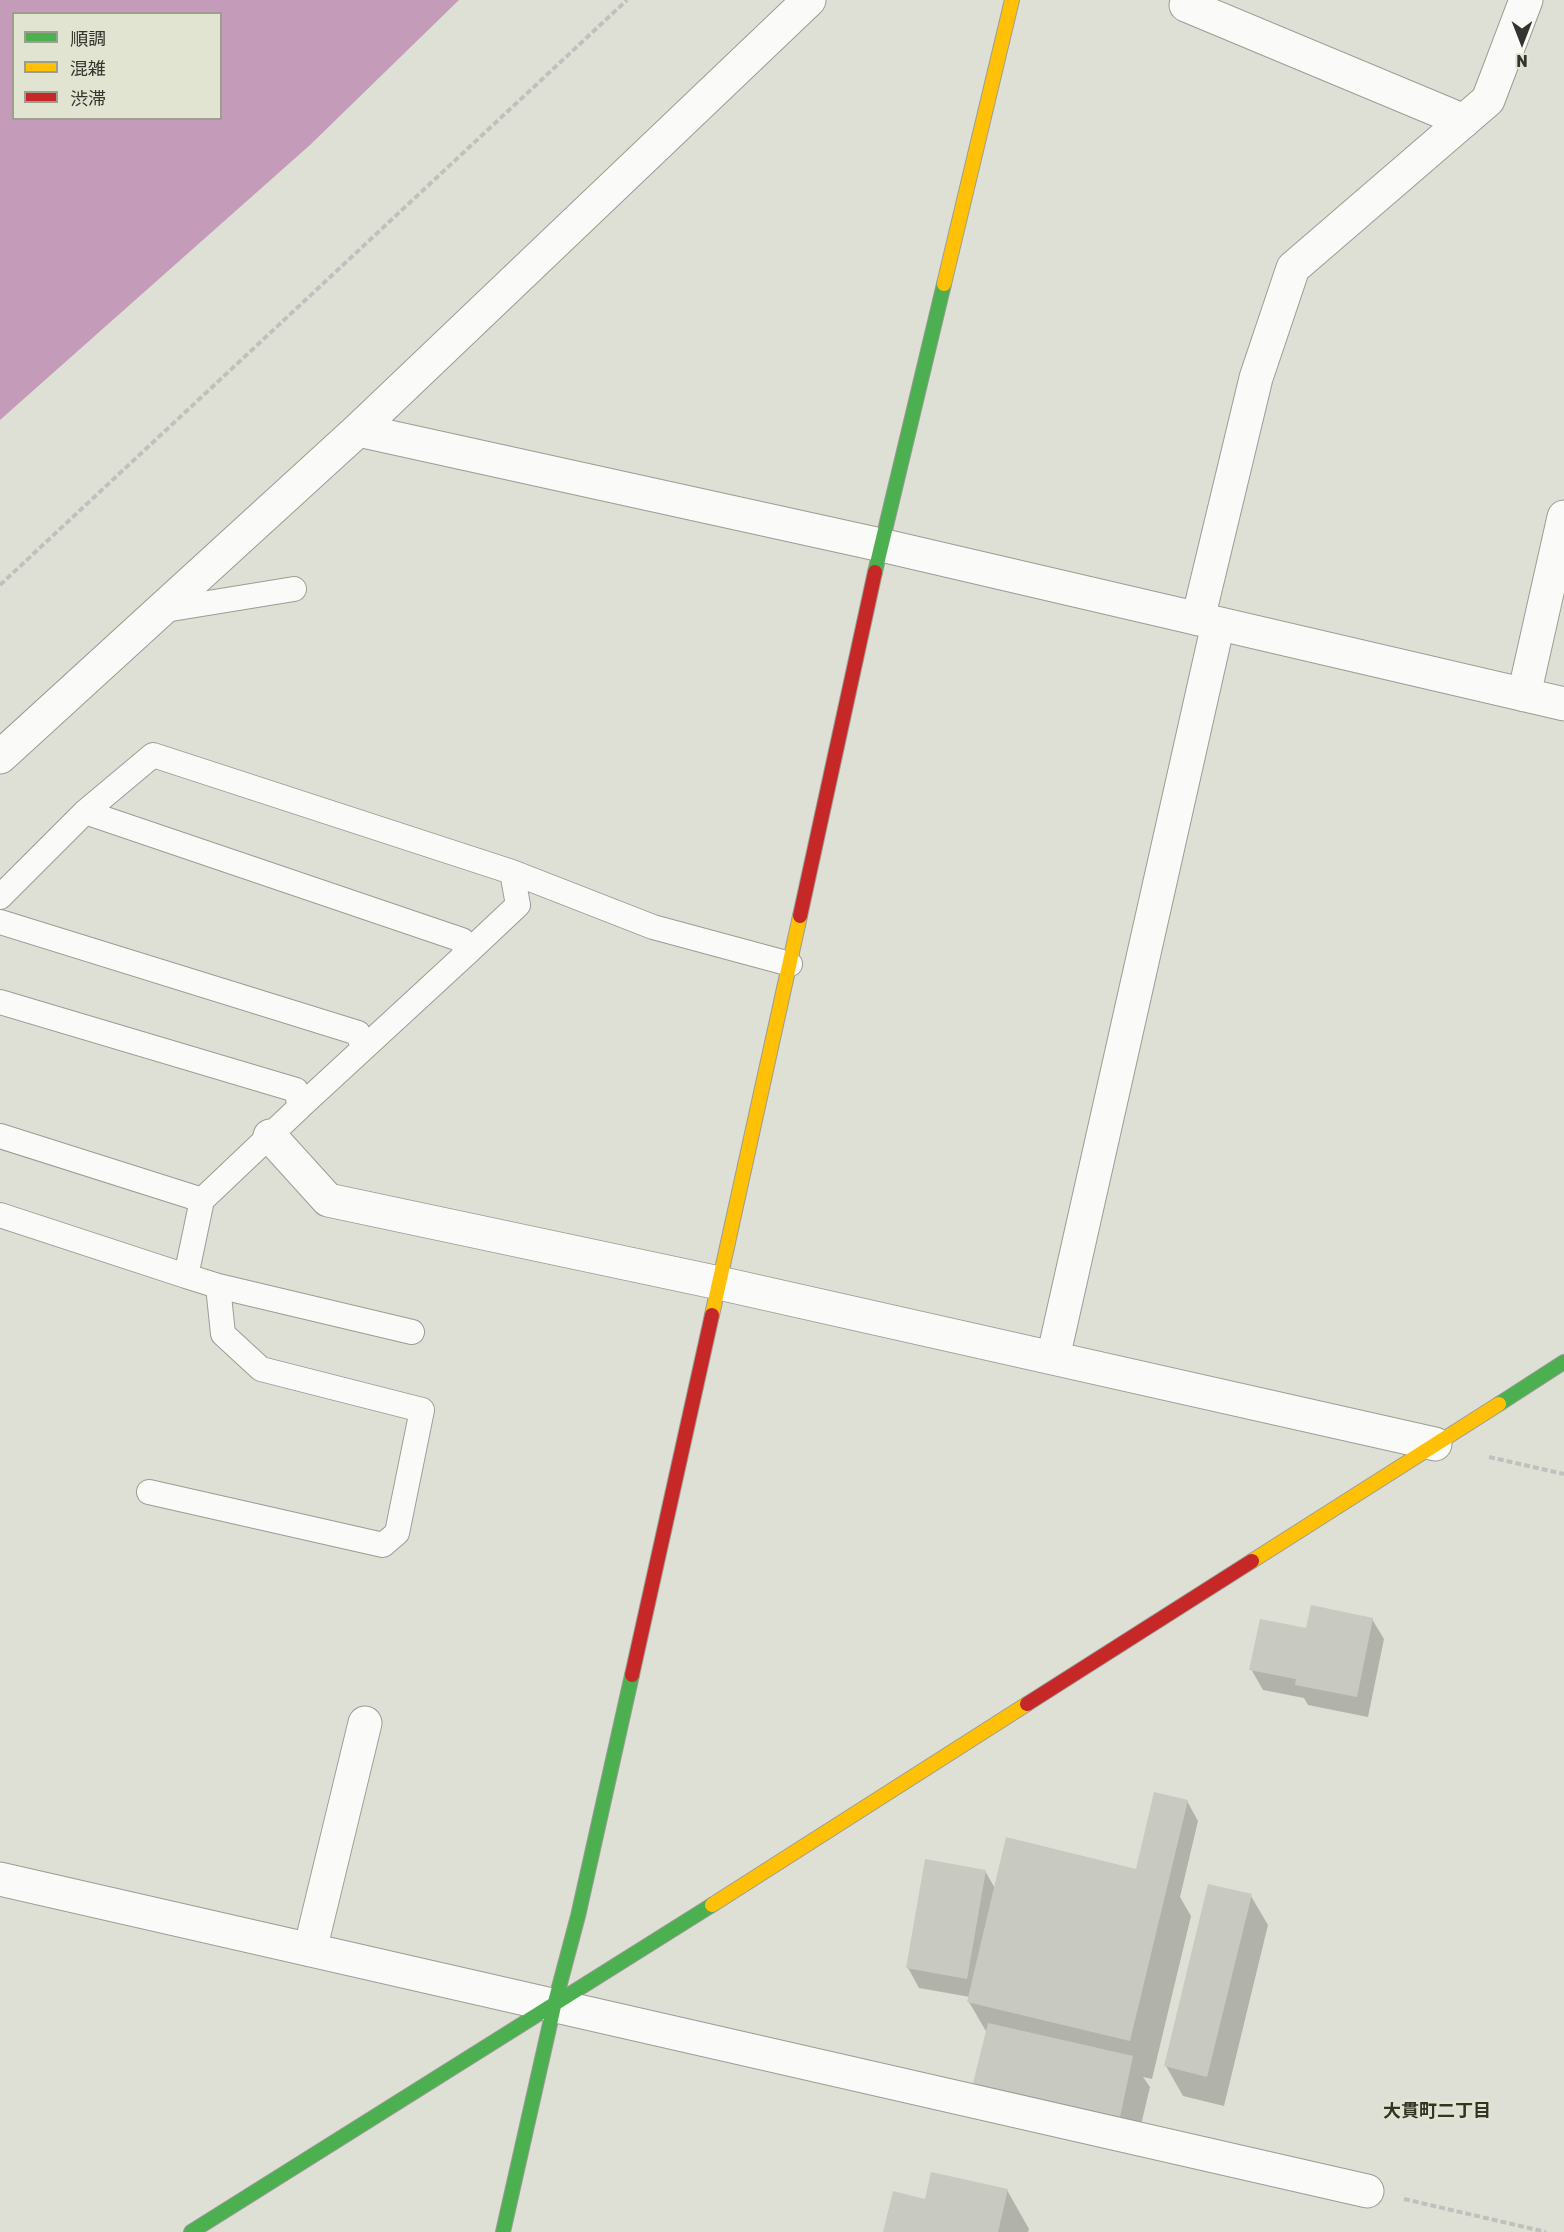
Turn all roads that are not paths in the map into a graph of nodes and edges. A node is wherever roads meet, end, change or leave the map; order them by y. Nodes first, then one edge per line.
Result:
1 (809, 0) edge
2 (1012, 0) edge
3 (1526, 0) edge
4 (1186, 5) dead end
5 (1464, 121) junction
6 (358, 430) junction
7 (1564, 517) edge
8 (881, 545) junction
9 (294, 589) dead end
10 (159, 611) junction
11 (1208, 622) junction
12 (1524, 695) junction
13 (1564, 705) edge
14 (0, 757) edge
15 (85, 812) junction
16 (512, 872) junction
17 (0, 897) edge
18 (0, 922) edge
19 (466, 954) junction
20 (790, 964) junction
21 (0, 1002) edge
22 (363, 1048) junction
23 (300, 1107) junction
24 (0, 1136) edge
25 (270, 1136) junction
26 (202, 1200) junction
27 (0, 1215) edge
28 (186, 1276) junction
29 (719, 1283) junction
30 (218, 1286) junction
31 (412, 1332) dead end
32 (1053, 1358) junction
33 (1564, 1362) edge
34 (1435, 1444) junction
35 (149, 1492) dead end
36 (365, 1723) dead end
37 (0, 1879) edge
38 (310, 1950) junction
39 (554, 2006) junction
40 (1367, 2191) road end
41 (190, 2232) edge
42 (503, 2232) edge

1 - 6 street
2 - 8 street
3 - 5 street
4 - 5 street
5 - 11 street
6 - 8 street
6 - 10 street
7 - 12 street
8 - 11 street
8 - 20 street
9 - 10 lane
10 - 14 street
11 - 12 street
11 - 32 street
12 - 13 street
15 - 16 lane
15 - 17 lane
15 - 19 lane
16 - 19 lane
16 - 20 lane
18 - 22 lane
19 - 22 lane
20 - 29 street
21 - 23 lane
22 - 23 lane
23 - 25 lane
24 - 26 lane
25 - 26 lane
25 - 29 street
26 - 28 lane
27 - 28 lane
28 - 30 lane
29 - 32 street
29 - 39 street
30 - 31 lane
30 - 35 lane
32 - 34 street
33 - 34 street
34 - 39 street
36 - 38 street
37 - 38 street
38 - 39 street
39 - 40 street
39 - 41 street
39 - 42 street

